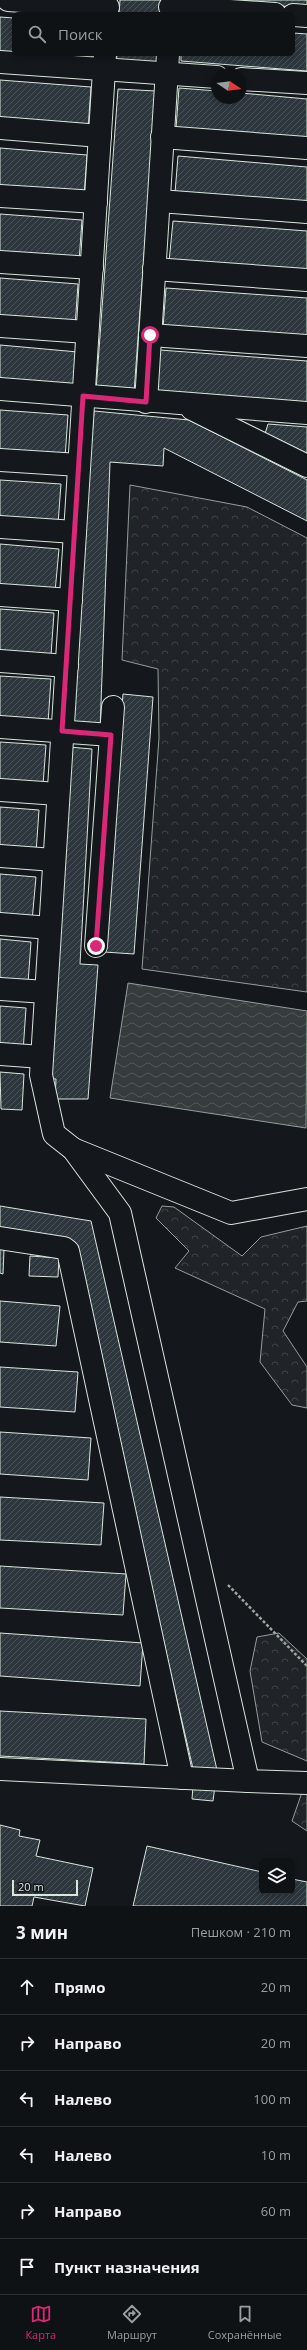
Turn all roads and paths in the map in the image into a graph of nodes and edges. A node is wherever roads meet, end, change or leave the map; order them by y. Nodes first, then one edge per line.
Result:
1 (8, 0) edge
2 (108, 7) edge
3 (170, 7) edge
4 (245, 12) edge
5 (295, 15) edge
6 (307, 16) edge
7 (0, 62) edge
8 (104, 62) edge
9 (167, 64) edge
10 (211, 75) edge
11 (247, 79) edge
12 (307, 83) edge
13 (0, 128) edge
14 (100, 136) junction
15 (162, 137) junction
16 (307, 148) edge
17 (0, 196) edge
18 (158, 201) junction
19 (96, 202) junction
20 (307, 212) edge
21 (0, 262) edge
22 (92, 268) junction
23 (154, 269) junction
24 (307, 280) edge
25 (0, 326) edge
26 (87, 332) junction
27 (150, 335) junction
28 (307, 346) edge
29 (0, 389) edge
30 (83, 396) junction
31 (146, 402) junction
32 (184, 405) junction
33 (307, 413) edge
34 (0, 460) edge
35 (79, 465) junction
36 (307, 466) edge
37 (0, 527) edge
38 (75, 532) junction
39 (0, 594) edge
40 (70, 600) junction
41 (0, 661) edge
42 (67, 666) junction
43 (113, 707) dead end
44 (0, 727) edge
45 (62, 731) junction
46 (111, 735) junction
47 (0, 790) edge
48 (58, 794) junction
49 (0, 856) edge
50 (54, 860) junction
51 (0, 924) edge
52 (50, 928) junction
53 (96, 946) dead end
54 (0, 989) edge
55 (46, 992) junction
56 (0, 1054) edge
57 (42, 1057) junction
58 (73, 1149) junction
59 (307, 1199) edge
60 (0, 1238) edge
61 (226, 1583) dead end
62 (307, 1666) edge
63 (0, 1769) edge
64 (182, 1778) junction
65 (248, 1781) junction
66 (307, 1783) edge

1 - 2 lane
3 - 4 lane
5 - 6 lane
7 - 8 lane
8 - 9 lane
8 - 14 lane
9 - 10 lane
9 - 15 lane
11 - 12 lane
13 - 14 lane
14 - 19 lane
15 - 16 lane
15 - 18 lane
17 - 19 lane
18 - 20 lane
18 - 23 lane
19 - 22 lane
21 - 22 lane
22 - 26 lane
23 - 24 lane
23 - 27 lane
25 - 26 lane
26 - 30 lane
27 - 28 lane
27 - 31 lane
29 - 30 lane
30 - 31 lane
30 - 35 lane
31 - 32 lane
32 - 33 lane
32 - 36 lane
34 - 35 lane
35 - 38 lane
37 - 38 lane
38 - 40 lane
39 - 40 lane
40 - 42 lane
41 - 42 lane
42 - 45 lane
43 - 46 lane
44 - 45 lane
45 - 46 lane
45 - 48 lane
46 - 53 lane
47 - 48 lane
48 - 50 lane
49 - 50 lane
50 - 52 lane
51 - 52 lane
52 - 55 lane
54 - 55 lane
55 - 57 lane
56 - 57 lane
57 - 58 lane
58 - 59 lane
58 - 65 lane
60 - 64 lane
61 - 62 path
63 - 64 lane
64 - 65 lane
65 - 66 lane

